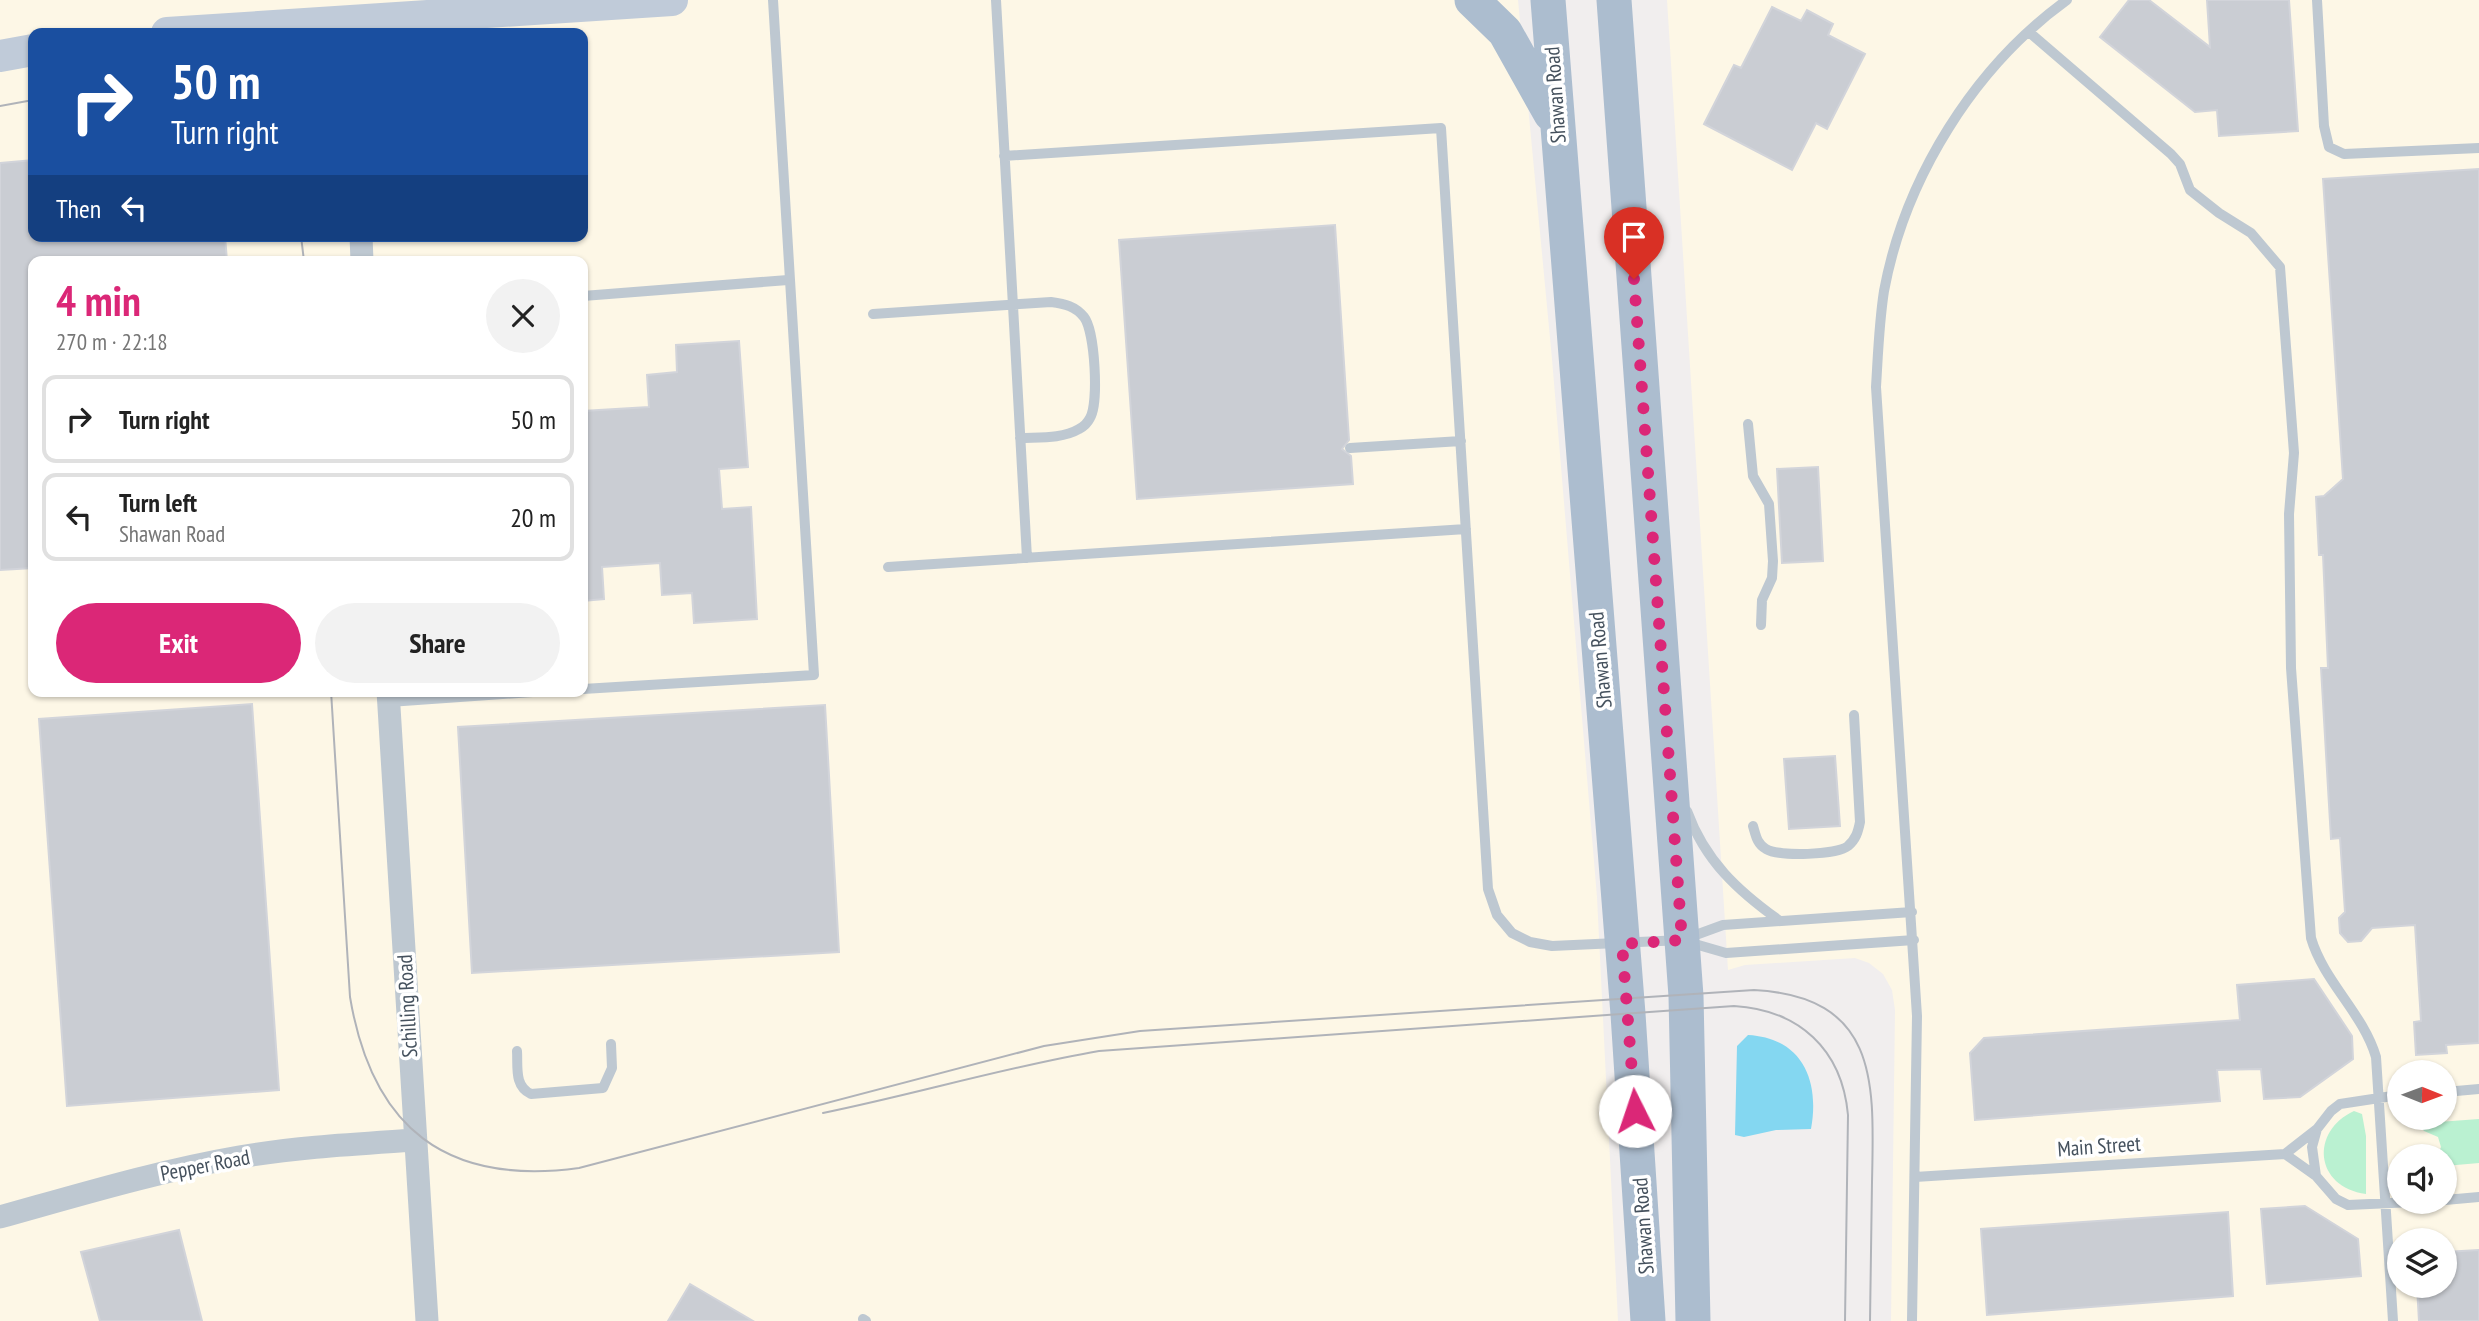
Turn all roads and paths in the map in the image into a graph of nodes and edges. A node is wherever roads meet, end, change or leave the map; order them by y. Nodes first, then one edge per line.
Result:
1 (671, 0) edge
2 (773, 0) edge
3 (996, 0) edge
4 (1472, 0) edge
5 (1548, 0) edge
6 (1614, 0) edge
7 (2067, 0) edge
8 (2316, 0) edge
9 (348, 18) edge
10 (227, 28) edge
11 (2029, 32) junction
12 (28, 51) edge
13 (0, 56) edge
14 (1558, 127) junction
15 (2479, 148) edge
16 (1004, 156) junction
17 (788, 280) junction
18 (588, 296) edge
19 (1013, 304) junction
20 (873, 314) dead end
21 (1748, 424) dead end
22 (1020, 438) junction
23 (1461, 441) junction
24 (1350, 448) dead end
25 (1466, 529) junction
26 (1027, 558) junction
27 (888, 567) dead end
28 (1760, 625) dead end
29 (588, 689) edge
30 (388, 697) edge
31 (1854, 715) dead end
32 (1669, 762) junction
33 (1753, 826) dead end
34 (1912, 912) junction
35 (1780, 921) junction
36 (1682, 940) junction
37 (1914, 940) junction
38 (1622, 944) junction
39 (611, 1044) dead end
40 (517, 1051) dead end
41 (2479, 1089) edge
42 (2457, 1091) edge
43 (2378, 1097) junction
44 (2387, 1097) edge
45 (2317, 1129) junction
46 (415, 1140) junction
47 (2285, 1154) junction
48 (2316, 1176) junction
49 (1915, 1177) junction
50 (2479, 1197) edge
51 (2457, 1199) edge
52 (2385, 1204) junction
53 (0, 1217) edge
54 (427, 1321) edge
55 (1648, 1321) edge
56 (1693, 1321) edge
57 (1912, 1321) edge
58 (2393, 1321) edge

1 - 9 main road
2 - 17 lane
3 - 16 lane
4 - 14 main road
5 - 14 main road, Shawan Road
6 - 32 main road
7 - 11 lane
8 - 15 lane
9 - 10 main road
11 - 34 lane
11 - 43 lane
12 - 13 main road
14 - 38 main road, Shawan Road
16 - 19 lane
16 - 23 lane
17 - 18 lane
17 - 29 lane
19 - 20 lane
19 - 22 lane
19 - 22 lane
21 - 28 lane
22 - 26 lane
23 - 24 lane
23 - 25 lane
25 - 26 lane
25 - 38 lane
26 - 27 lane
30 - 46 street, Schilling Road
31 - 33 lane
32 - 35 lane
32 - 36 main road
34 - 35 lane
34 - 37 lane
35 - 36 lane
36 - 37 lane
36 - 38 lane
36 - 56 main road
37 - 49 lane
38 - 55 main road, Shawan Road
39 - 40 lane
41 - 42 lane
43 - 44 lane
43 - 45 lane
43 - 52 lane
45 - 47 lane
45 - 48 lane
46 - 53 street, Pepper Road
46 - 54 street, Schilling Road
47 - 48 lane
47 - 49 lane, Main Street
48 - 52 lane
49 - 57 lane
50 - 51 lane
52 - 58 lane

